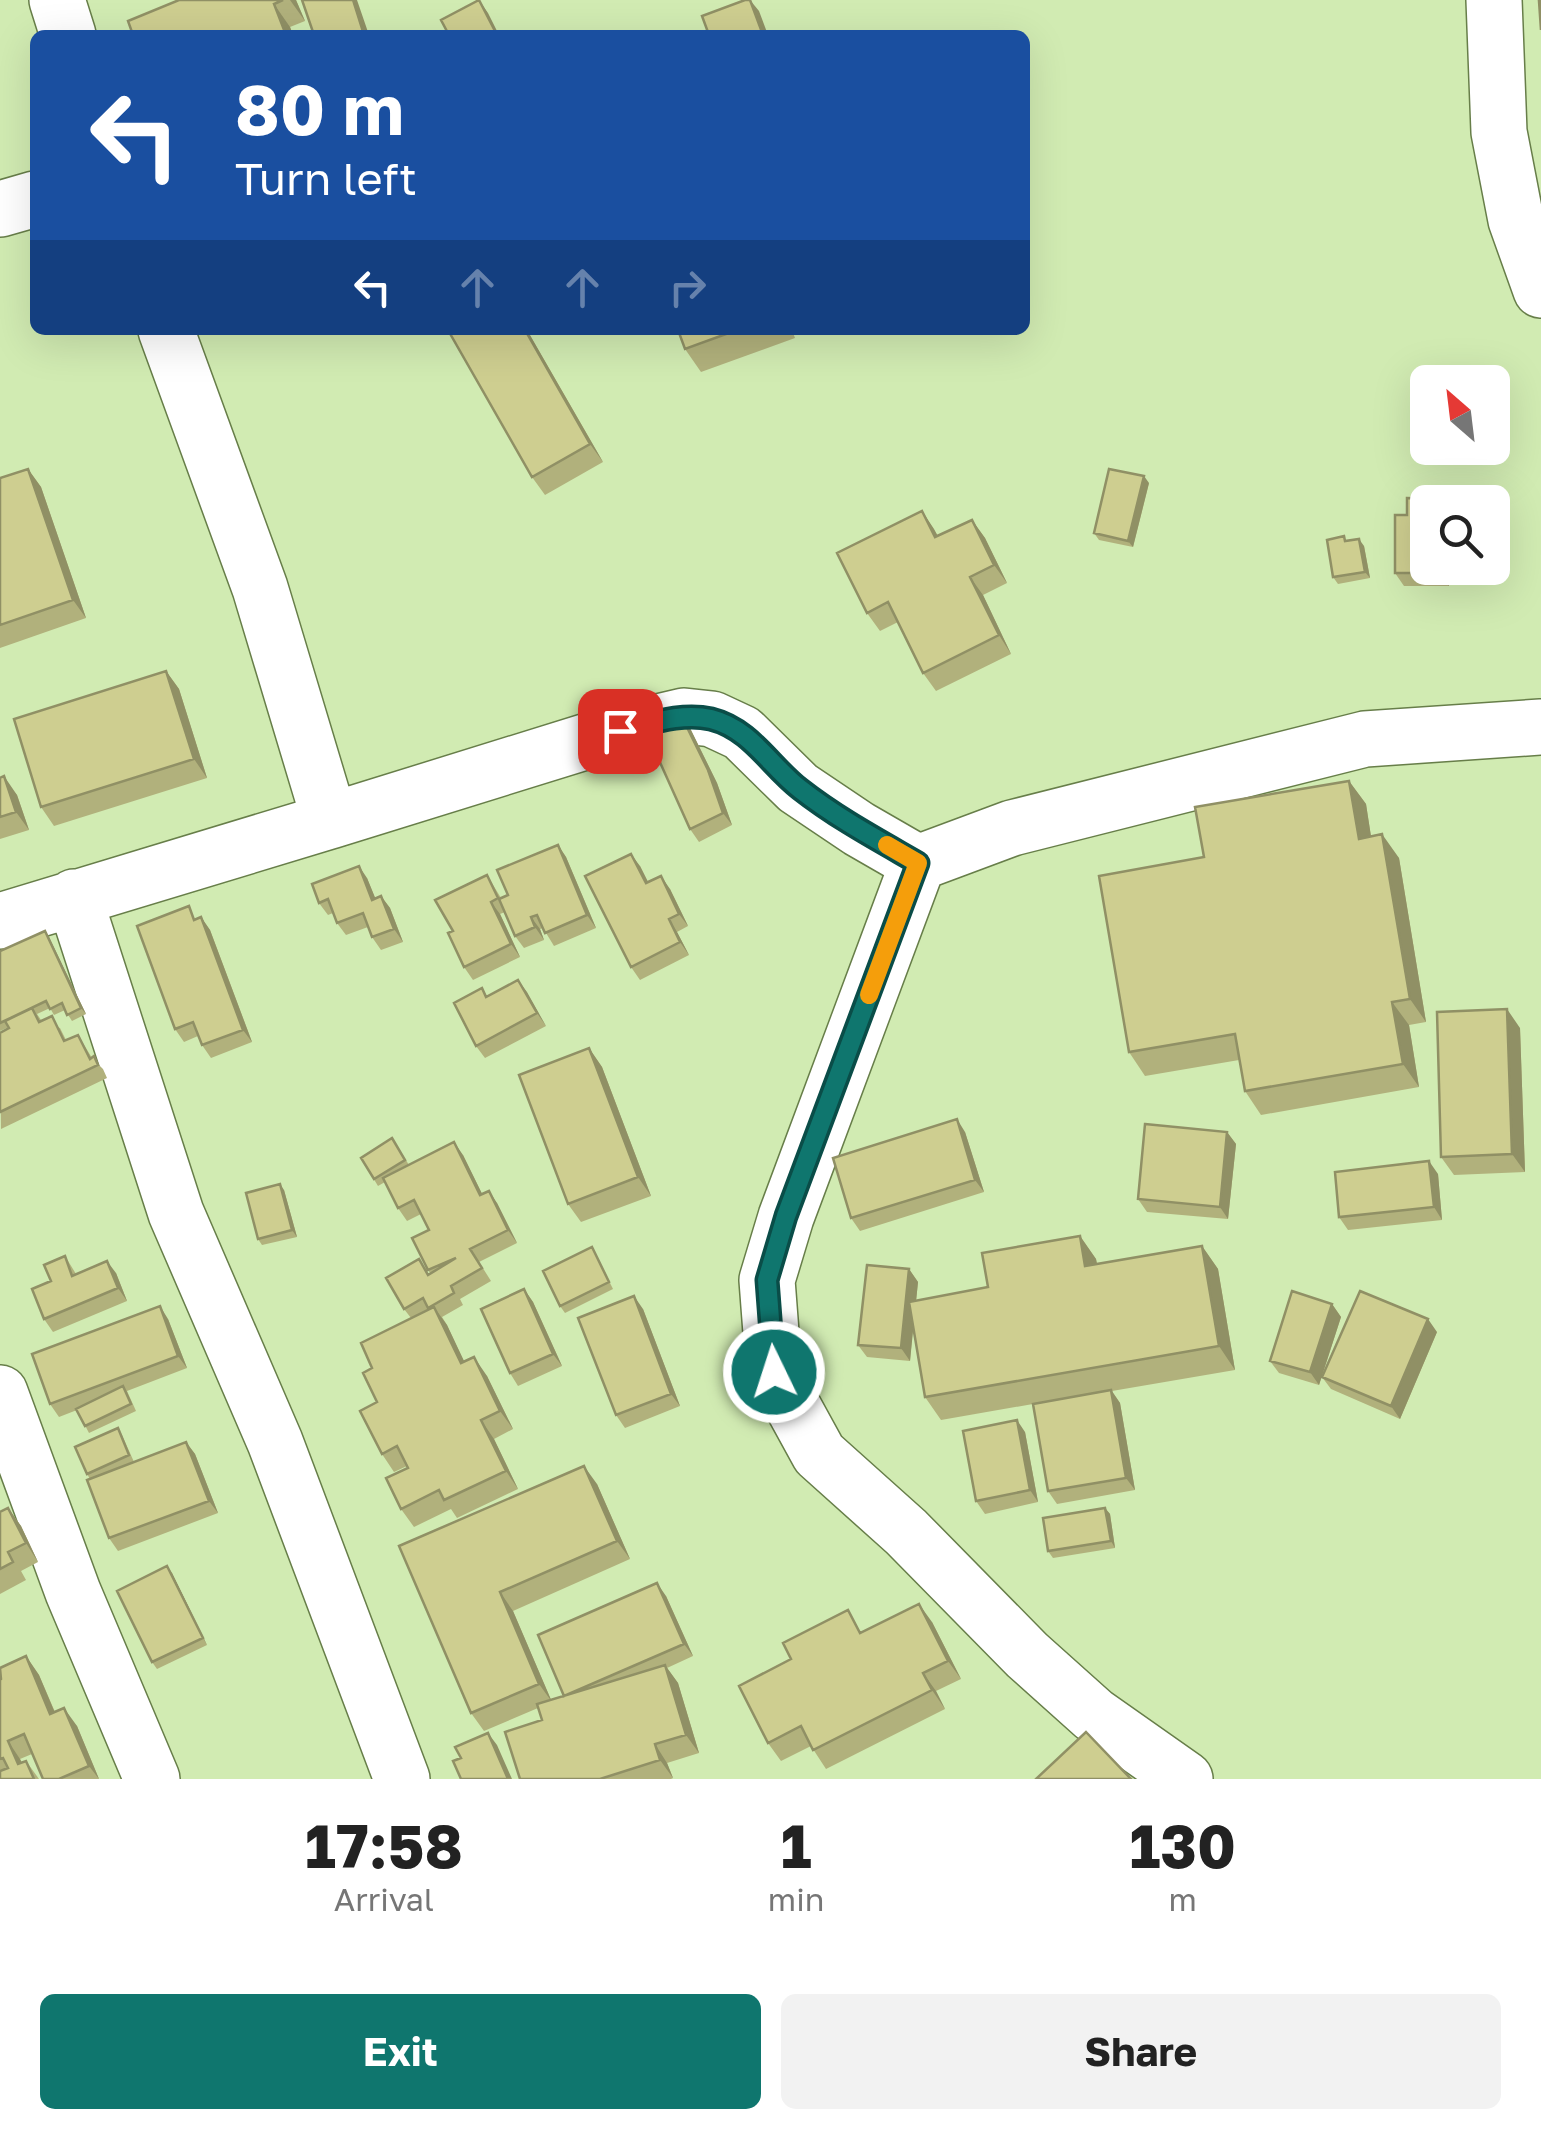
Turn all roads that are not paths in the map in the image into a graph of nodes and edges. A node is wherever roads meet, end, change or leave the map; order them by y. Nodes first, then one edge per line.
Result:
1 (57, 0) edge
2 (1494, 0) edge
3 (66, 30) edge
4 (30, 200) edge
5 (0, 208) edge
6 (1541, 290) edge
7 (168, 335) edge
8 (1541, 727) edge
9 (330, 821) junction
10 (918, 863) junction
11 (74, 897) junction
12 (0, 920) edge
13 (0, 1393) edge
14 (152, 1779) edge
15 (402, 1779) edge
16 (1185, 1779) edge

1 - 3 street
2 - 6 street
4 - 5 street
7 - 9 street
8 - 10 street
9 - 10 street
9 - 11 street
10 - 16 street
11 - 12 street
11 - 15 street
13 - 14 street

